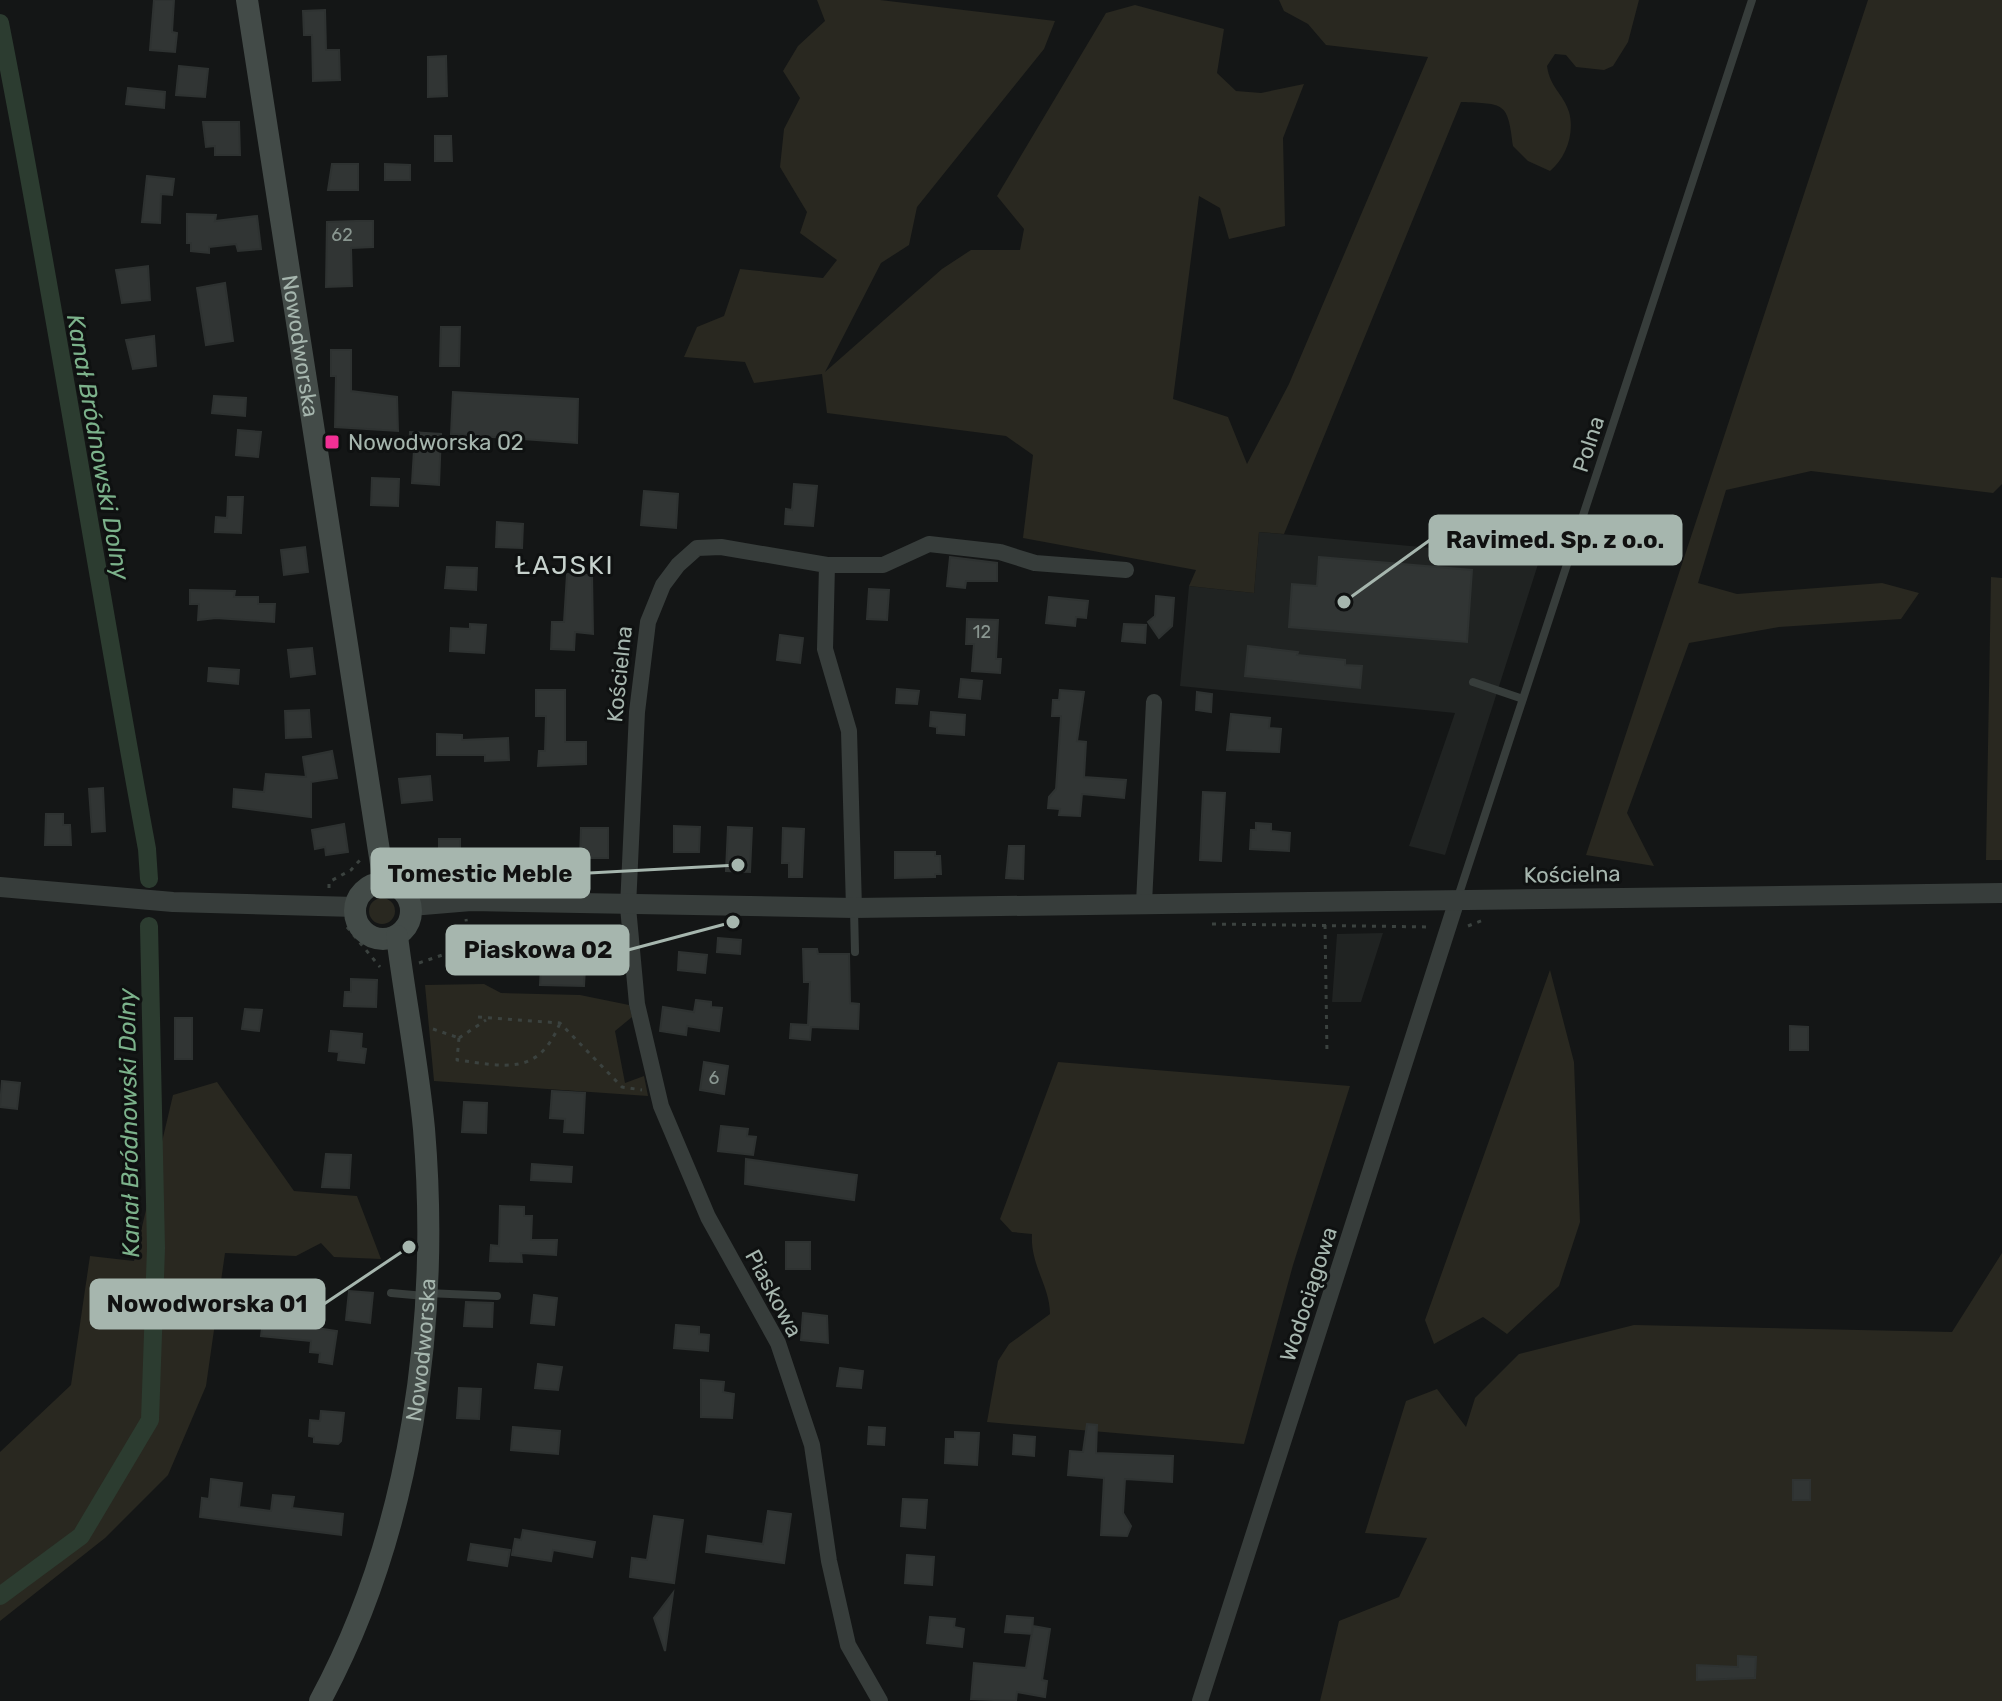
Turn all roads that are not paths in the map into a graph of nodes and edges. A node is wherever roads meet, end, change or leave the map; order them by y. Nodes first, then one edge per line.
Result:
1 (247, 0) edge
2 (1752, 0) edge
3 (827, 565) junction
4 (1126, 570) dead end
5 (1473, 682) dead end
6 (1523, 699) junction
7 (1154, 702) dead end
8 (384, 883) junction
9 (0, 887) edge
10 (2002, 893) edge
11 (1457, 900) junction
12 (1144, 903) junction
13 (411, 906) junction
14 (355, 907) junction
15 (628, 907) junction
16 (854, 908) junction
17 (397, 936) junction
18 (855, 952) dead end
19 (391, 1293) dead end
20 (425, 1294) junction
21 (497, 1296) dead end
22 (320, 1701) edge
23 (880, 1701) edge
24 (1200, 1701) edge

1 - 8 main road, Nowodworska
2 - 6 lane, Polna
3 - 4 street, Kościelna
3 - 15 street, Kościelna
3 - 16 street
5 - 6 lane
6 - 11 lane, Polna
7 - 12 street
8 - 13 main road
8 - 14 main road
9 - 14 street
10 - 11 street, Kościelna
11 - 12 street, Kościelna
11 - 24 street, Wodociągowa
12 - 16 street, Kościelna
13 - 15 street, Kościelna
13 - 17 main road
14 - 17 main road
15 - 16 street, Kościelna
15 - 23 street, Piaskowa
16 - 18 lane
17 - 20 main road, Nowodworska
19 - 20 lane
20 - 21 lane
20 - 22 main road, Nowodworska

